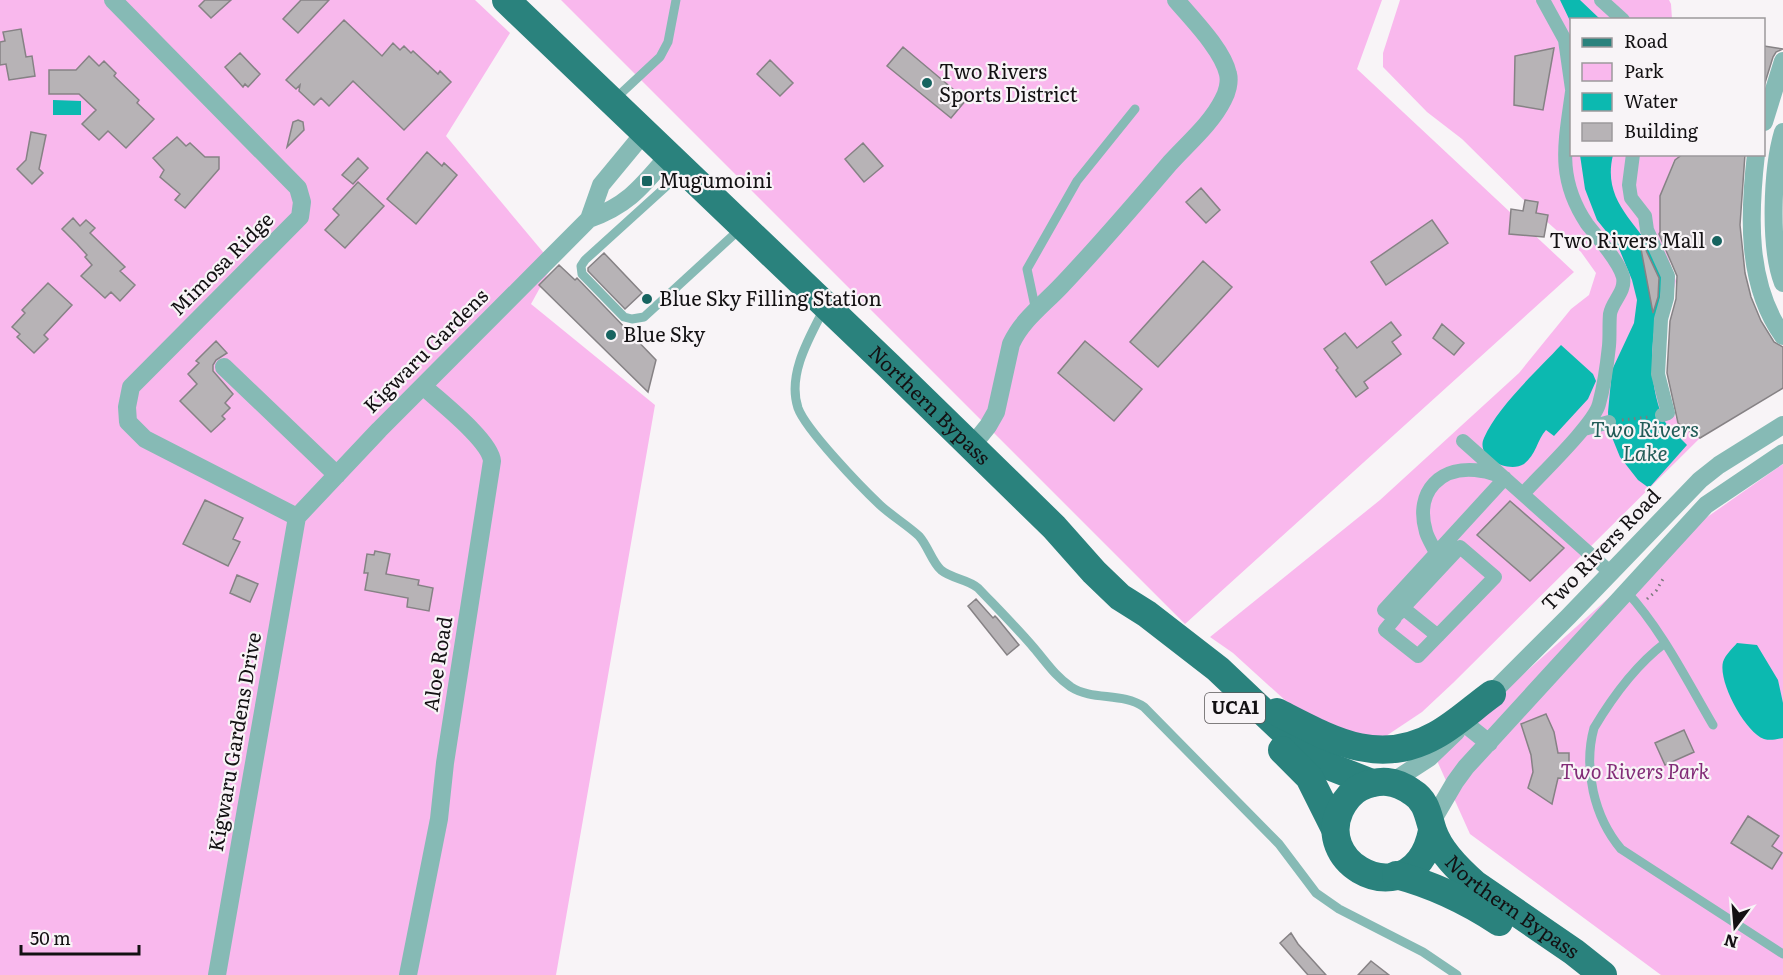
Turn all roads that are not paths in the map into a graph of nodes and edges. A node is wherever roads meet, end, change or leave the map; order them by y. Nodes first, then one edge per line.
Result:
1 (113, 0) edge
2 (506, 0) edge
3 (676, 0) edge
4 (1176, 0) edge
5 (1543, 0) edge
6 (1601, 0) edge
7 (1621, 18) edge
8 (1783, 61) edge
9 (1570, 78) edge
10 (612, 102) junction
11 (1570, 106) edge
12 (1135, 109) dead end
13 (1765, 119) edge
14 (1783, 132) edge
15 (644, 133) junction
16 (1633, 156) edge
17 (1756, 156) edge
18 (677, 162) junction
19 (589, 219) junction
20 (744, 226) junction
21 (1783, 283) edge
22 (826, 306) junction
23 (1036, 311) junction
24 (1783, 336) edge
25 (224, 367) dead end
26 (423, 386) junction
27 (1662, 415) road end
28 (1609, 422) road end
29 (1783, 425) edge
30 (1584, 429) junction
31 (1464, 441) dead end
32 (971, 447) junction
33 (1783, 453) edge
34 (337, 475) junction
35 (1505, 478) junction
36 (1523, 494) junction
37 (297, 517) junction
38 (1436, 553) junction
39 (1608, 575) junction
40 (1624, 592) junction
41 (1120, 597) junction
42 (1399, 613) junction
43 (1438, 636) junction
44 (1665, 643) junction
45 (1492, 694) junction
46 (1249, 697) junction
47 (1464, 723) junction
48 (1713, 725) dead end
49 (1489, 742) junction
50 (1382, 782) junction
51 (1432, 827) junction
52 (1335, 829) junction
53 (1396, 875) junction
54 (1783, 954) edge
55 (217, 975) edge
56 (408, 975) edge
57 (1456, 975) edge
58 (1579, 975) edge
59 (1603, 975) edge

1 - 37 street, Mimosa Ridge
2 - 10 main road, Northern Bypass / UCA1
3 - 10 lane
4 - 23 street
5 - 9 street
6 - 7 street
8 - 13 street
10 - 15 main road, Northern Bypass / UCA1
11 - 30 street
12 - 23 lane
14 - 21 street
15 - 18 main road, Northern Bypass / UCA1
15 - 19 street, Kigwaru Gardens
16 - 27 street
17 - 24 street
18 - 19 street, Kigwaru Gardens
18 - 20 main road, Northern Bypass / UCA1
18 - 20 lane
19 - 26 street, Kigwaru Gardens
20 - 22 main road, Northern Bypass / UCA1
22 - 32 main road, Northern Bypass / UCA1
22 - 57 lane
23 - 32 street
25 - 34 street
26 - 34 street, Kigwaru Gardens
26 - 56 street, Aloe Road
28 - 30 street
29 - 39 street, Two Rivers Road
30 - 36 street
31 - 35 street
32 - 41 main road, Northern Bypass / UCA1
33 - 40 street
34 - 37 street, Kigwaru Gardens
35 - 36 street
35 - 38 street
35 - 38 street
36 - 39 street
37 - 55 street, Kigwaru Gardens Drive
38 - 42 street
39 - 40 street
39 - 45 street, Two Rivers Road
40 - 44 lane
40 - 49 street
41 - 46 main road, Northern Bypass / UCA1
41 - 52 main road, UCA1
42 - 43 street
42 - 43 street
42 - 43 street
44 - 48 lane
44 - 54 lane
45 - 46 main road
45 - 47 street, Two Rivers Road
46 - 50 main road, Northern Bypass / UCA1
47 - 49 street
47 - 50 street, Two Rivers Road
49 - 51 street
50 - 51 main road, Northern Bypass
50 - 52 main road
51 - 53 main road, Northern Bypass
51 - 59 main road, Northern Bypass
52 - 53 main road, Northern Bypass
53 - 58 main road, Northern Bypass

